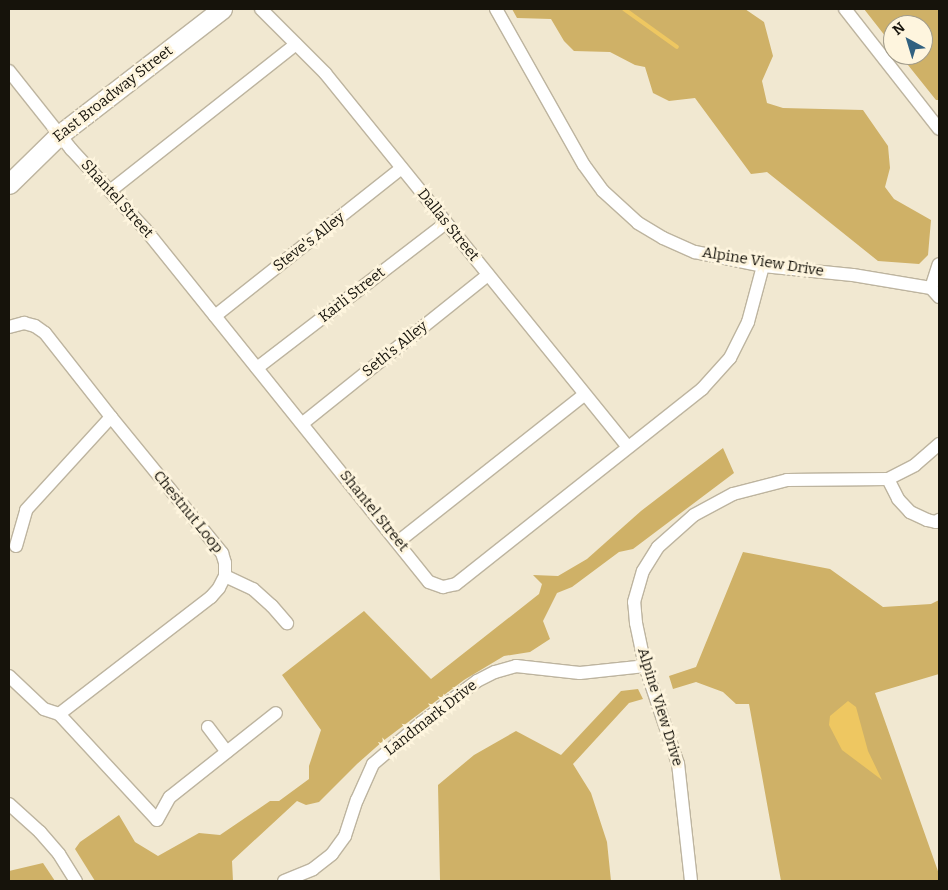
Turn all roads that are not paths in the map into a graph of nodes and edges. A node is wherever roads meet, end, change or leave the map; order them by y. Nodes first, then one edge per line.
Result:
1 (222, 9) edge
2 (260, 9) edge
3 (496, 9) edge
4 (845, 9) edge
5 (296, 44) junction
6 (9, 71) edge
7 (939, 129) edge
8 (59, 135) junction
9 (402, 168) junction
10 (9, 184) edge
11 (110, 191) junction
12 (446, 223) junction
13 (939, 264) edge
14 (763, 266) junction
15 (488, 275) junction
16 (935, 292) edge
17 (215, 316) junction
18 (9, 327) edge
19 (257, 368) junction
20 (584, 395) junction
21 (111, 418) junction
22 (303, 424) junction
23 (939, 444) edge
24 (628, 447) junction
25 (888, 479) junction
26 (938, 525) edge
27 (399, 541) junction
28 (16, 546) dead end
29 (225, 576) junction
30 (287, 623) dead end
31 (645, 666) junction
32 (9, 676) edge
33 (276, 713) dead end
34 (59, 714) junction
35 (208, 727) dead end
36 (227, 752) junction
37 (9, 804) edge
38 (76, 881) edge
39 (284, 881) edge
40 (691, 881) edge

1 - 8 street, East Broadway Street
2 - 5 street, Dallas Street
3 - 14 street, Alpine View Drive
4 - 7 street
5 - 9 street, Dallas Street
5 - 11 street
6 - 8 street, Shantel Street
8 - 10 street, East Broadway Street
8 - 11 street, Shantel Street
9 - 12 street, Dallas Street
9 - 17 street, Steve's Alley
11 - 17 street, Shantel Street
12 - 15 street, Dallas Street
12 - 19 street, Karli Street
13 - 16 street
14 - 16 street, Alpine View Drive
14 - 24 street, Shantel Street
15 - 20 street, Dallas Street
15 - 22 street, Seth's Alley
17 - 19 street, Shantel Street
18 - 21 street, Chestnut Loop
19 - 22 street, Shantel Street
20 - 24 street, Dallas Street
20 - 27 street
21 - 28 street
21 - 29 street, Chestnut Loop
22 - 27 street, Shantel Street
23 - 25 street, Alpine View Drive
24 - 27 street, Shantel Street
25 - 26 street
25 - 31 street, Alpine View Drive
29 - 30 street
29 - 34 street
31 - 39 street, Landmark Drive
31 - 40 street, Alpine View Drive
32 - 34 street
33 - 36 street
34 - 36 street
35 - 36 street
37 - 38 street

